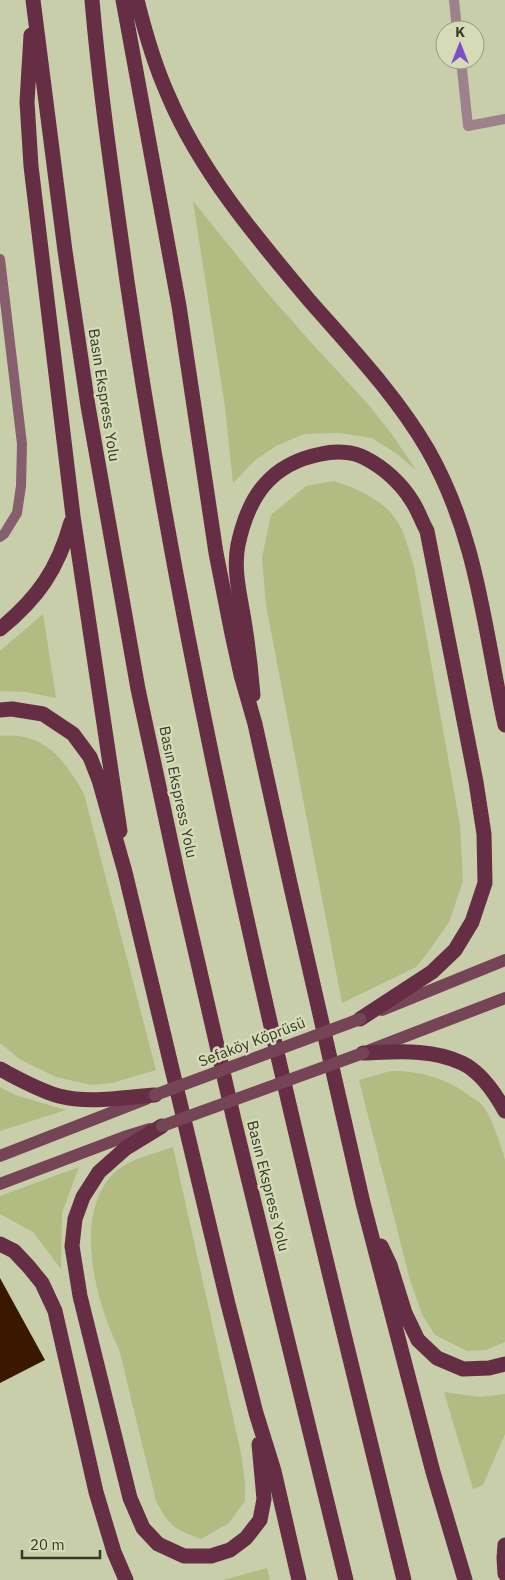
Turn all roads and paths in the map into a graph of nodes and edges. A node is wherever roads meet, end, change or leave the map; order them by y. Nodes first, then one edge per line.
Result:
1 (92, 0) edge
2 (123, 0) edge
3 (137, 0) edge
4 (454, 0) edge
5 (34, 6) edge
6 (456, 20) edge
7 (462, 70) edge
8 (505, 120) edge
9 (0, 259) edge
10 (73, 516) junction
11 (0, 537) edge
12 (0, 629) edge
13 (0, 710) edge
14 (255, 724) junction
15 (505, 725) edge
16 (125, 872) junction
17 (505, 960) edge
18 (505, 998) edge
19 (360, 1019) junction
20 (363, 1053) junction
21 (0, 1069) edge
22 (155, 1095) junction
23 (505, 1111) edge
24 (162, 1126) junction
25 (0, 1156) edge
26 (0, 1184) edge
27 (363, 1203) junction
28 (0, 1244) edge
29 (505, 1364) edge
30 (256, 1413) junction
31 (505, 1546) edge
32 (505, 1574) edge
33 (126, 1580) edge
34 (299, 1580) edge
35 (346, 1580) edge
36 (404, 1580) edge
37 (465, 1580) edge

1 - 36 highway
2 - 14 highway
3 - 15 highway
4 - 6 lane
5 - 10 highway
5 - 35 highway, Basın Ekspress Yolu
7 - 8 lane
9 - 11 main road
10 - 12 highway
10 - 16 highway
13 - 16 highway
14 - 19 highway
14 - 27 highway
16 - 30 highway
17 - 19 main road, Sefaköy Köprüsü
18 - 20 main road
19 - 22 main road, Sefaköy Köprüsü, bridge
20 - 23 highway
20 - 24 main road, bridge
21 - 22 highway
22 - 25 main road, Sefaköy Köprüsü
24 - 26 main road
24 - 30 highway
27 - 29 highway
27 - 37 highway
28 - 33 highway
30 - 34 highway
31 - 32 highway

